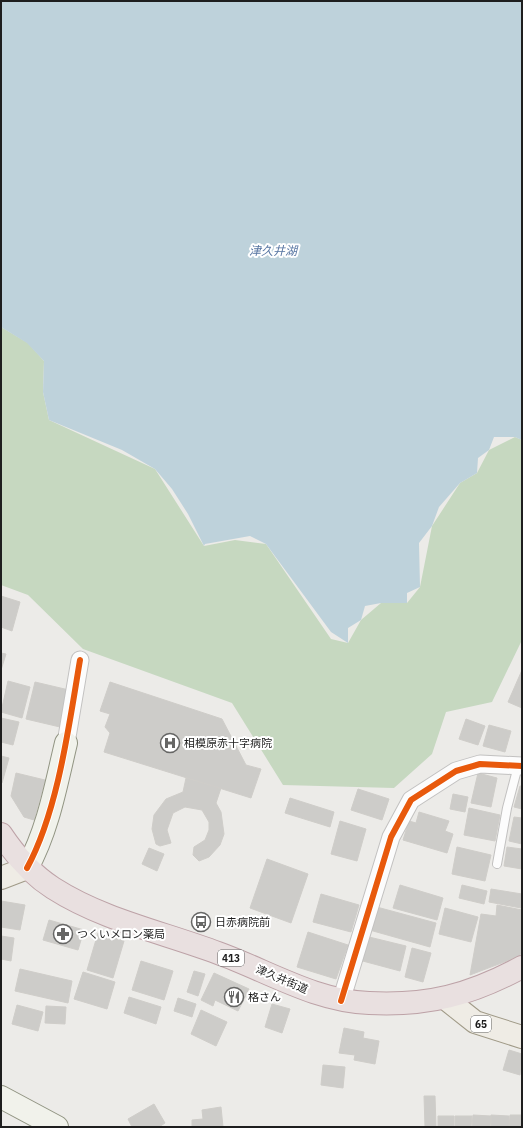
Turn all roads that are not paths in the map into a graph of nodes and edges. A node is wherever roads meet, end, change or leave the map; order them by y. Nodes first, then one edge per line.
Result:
1 (80, 660) dead end
2 (66, 743) joint
3 (520, 766) edge
4 (1, 834) edge
5 (497, 864) dead end
6 (27, 868) junction
7 (1, 878) edge
8 (522, 967) edge
9 (446, 999) junction
10 (341, 1001) junction
11 (522, 1037) edge
12 (1, 1098) edge
13 (57, 1127) edge

1 - 2 street
2 - 6 street
3 - 5 lane
3 - 10 street
4 - 6 highway, 津久井街道 / 413
6 - 7 main road
6 - 10 highway, 津久井街道 / 413
8 - 9 highway, 津久井街道 / 413
9 - 10 highway, 津久井街道 / 413
9 - 11 main road, 65
12 - 13 street

